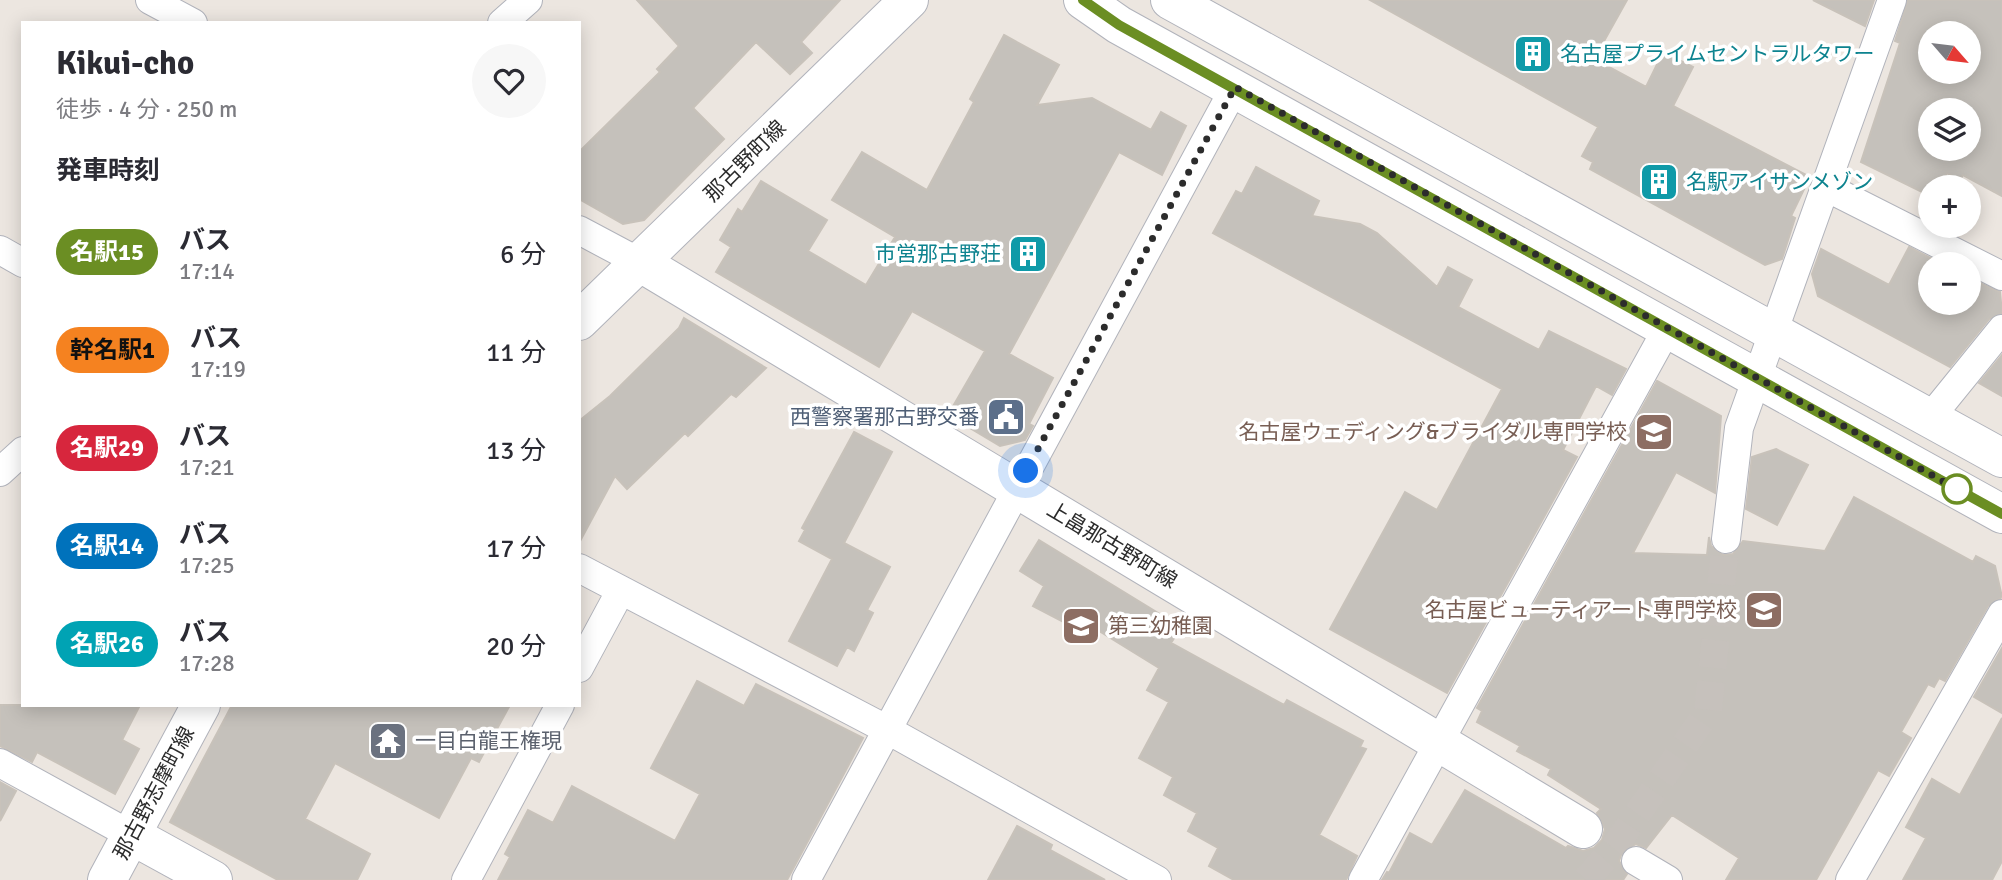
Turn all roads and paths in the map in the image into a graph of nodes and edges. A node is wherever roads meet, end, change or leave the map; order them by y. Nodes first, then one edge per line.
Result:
1 (150, 0) edge
2 (528, 0) edge
3 (909, 0) edge
4 (1083, 0) edge
5 (1170, 0) edge
6 (1892, 0) edge
7 (189, 21) edge
8 (504, 21) edge
9 (1235, 87) junction
10 (1826, 187) junction
11 (581, 231) edge
12 (0, 250) edge
13 (21, 262) edge
14 (640, 263) junction
15 (2002, 276) edge
16 (581, 319) edge
17 (1667, 329) junction
18 (2002, 329) edge
19 (1774, 334) junction
20 (1756, 378) junction
21 (1929, 419) junction
22 (21, 453) edge
23 (2002, 458) edge
24 (0, 472) edge
25 (1017, 488) junction
26 (2002, 514) edge
27 (1726, 539) tunnel mouth
28 (581, 569) edge
29 (621, 590) junction
30 (2002, 614) edge
31 (581, 664) edge
32 (200, 707) edge
33 (558, 707) edge
34 (886, 729) junction
35 (1439, 743) junction
36 (0, 763) edge
37 (1583, 830) dead end
38 (131, 835) junction
39 (1636, 861) dead end
40 (107, 880) edge
41 (213, 880) edge
42 (466, 880) edge
43 (806, 880) edge
44 (1156, 880) edge
45 (1363, 880) edge
46 (1668, 880) edge
47 (1850, 880) edge

1 - 7 street
2 - 8 street
3 - 14 street, 那古野町線
4 - 9 street
5 - 19 street
6 - 10 street
9 - 17 street
9 - 25 street
10 - 15 street
10 - 19 street
11 - 14 street
12 - 13 street
14 - 16 street, 那古野町線
14 - 25 street, 上畠那古野町線
17 - 20 street
17 - 35 street
18 - 21 street
19 - 20 street
19 - 21 street
20 - 26 street
20 - 27 street
21 - 23 street
22 - 24 street
25 - 34 street
25 - 35 street, 上畠那古野町線
28 - 29 street
29 - 31 street
29 - 34 street
30 - 47 street
32 - 38 street, 那古野志摩町線
33 - 42 street
34 - 43 street
34 - 44 street
35 - 37 street, 上畠那古野町線
35 - 45 street
36 - 38 street
38 - 40 street, 那古野志摩町線
38 - 41 street
39 - 46 street

